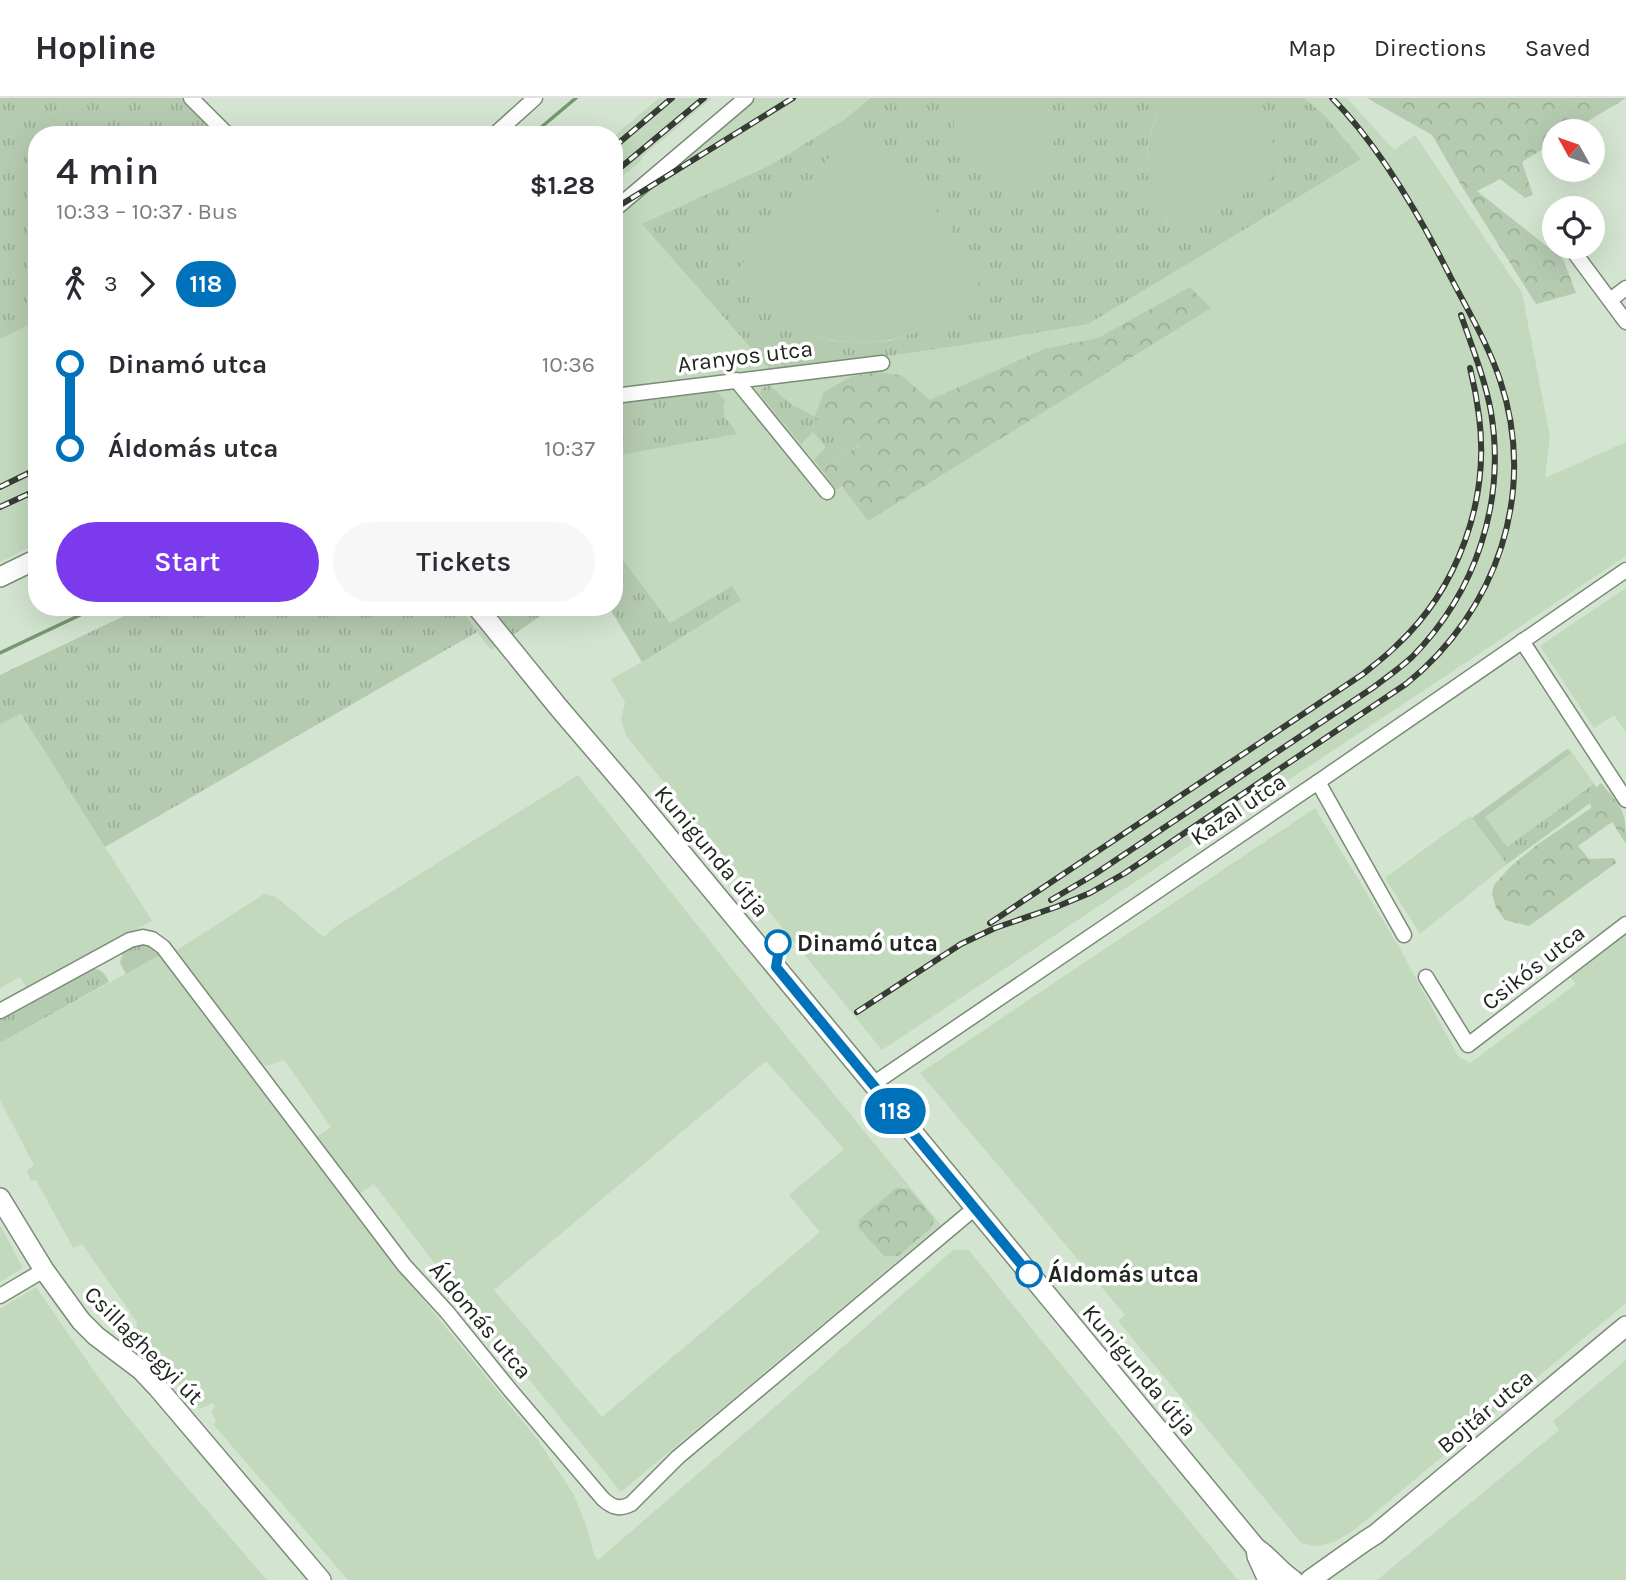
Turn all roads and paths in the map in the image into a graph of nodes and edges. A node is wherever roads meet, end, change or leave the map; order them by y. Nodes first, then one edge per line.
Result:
1 (191, 98) edge
2 (535, 98) edge
3 (746, 98) edge
4 (219, 126) edge
5 (504, 126) edge
6 (623, 202) edge
7 (1579, 259) edge
8 (1626, 288) edge
9 (1610, 300) junction
10 (1626, 322) edge
11 (882, 363) dead end
12 (736, 380) junction
13 (623, 395) edge
14 (828, 492) dead end
15 (28, 563) edge
16 (1626, 570) edge
17 (0, 577) edge
18 (484, 616) edge
19 (1522, 641) junction
20 (1318, 782) junction
21 (1626, 800) edge
22 (1626, 924) edge
23 (1404, 935) dead end
24 (1426, 977) dead end
25 (0, 1011) edge
26 (873, 1084) junction
27 (0, 1198) edge
28 (975, 1208) junction
29 (44, 1270) junction
30 (0, 1296) edge
31 (1626, 1326) edge
32 (1376, 1534) junction
33 (1256, 1548) junction
34 (321, 1580) edge
35 (1268, 1580) edge
36 (1293, 1580) edge
37 (1310, 1580) edge
38 (1332, 1580) edge

1 - 4 street
2 - 5 street
3 - 6 street
7 - 9 street
8 - 9 street
9 - 10 street
11 - 12 street, Aranyos utca
12 - 13 street, Aranyos utca
12 - 14 street
15 - 17 street
16 - 19 street, Kazal utca
18 - 26 street, Kunigunda útja
19 - 20 street, Kazal utca
19 - 21 street
20 - 23 street
20 - 26 street, Kazal utca
22 - 24 street, Csikós utca
25 - 28 street, Áldomás utca
26 - 28 street, Kunigunda útja
27 - 29 street, Csillaghegyi út
28 - 33 street, Kunigunda útja
29 - 30 street
29 - 34 street, Csillaghegyi út
31 - 32 street, Bojtár utca
32 - 37 street, Bojtár utca
32 - 38 street, Bojtár utca
33 - 35 street, Kunigunda útja
33 - 36 street, Kunigunda útja

